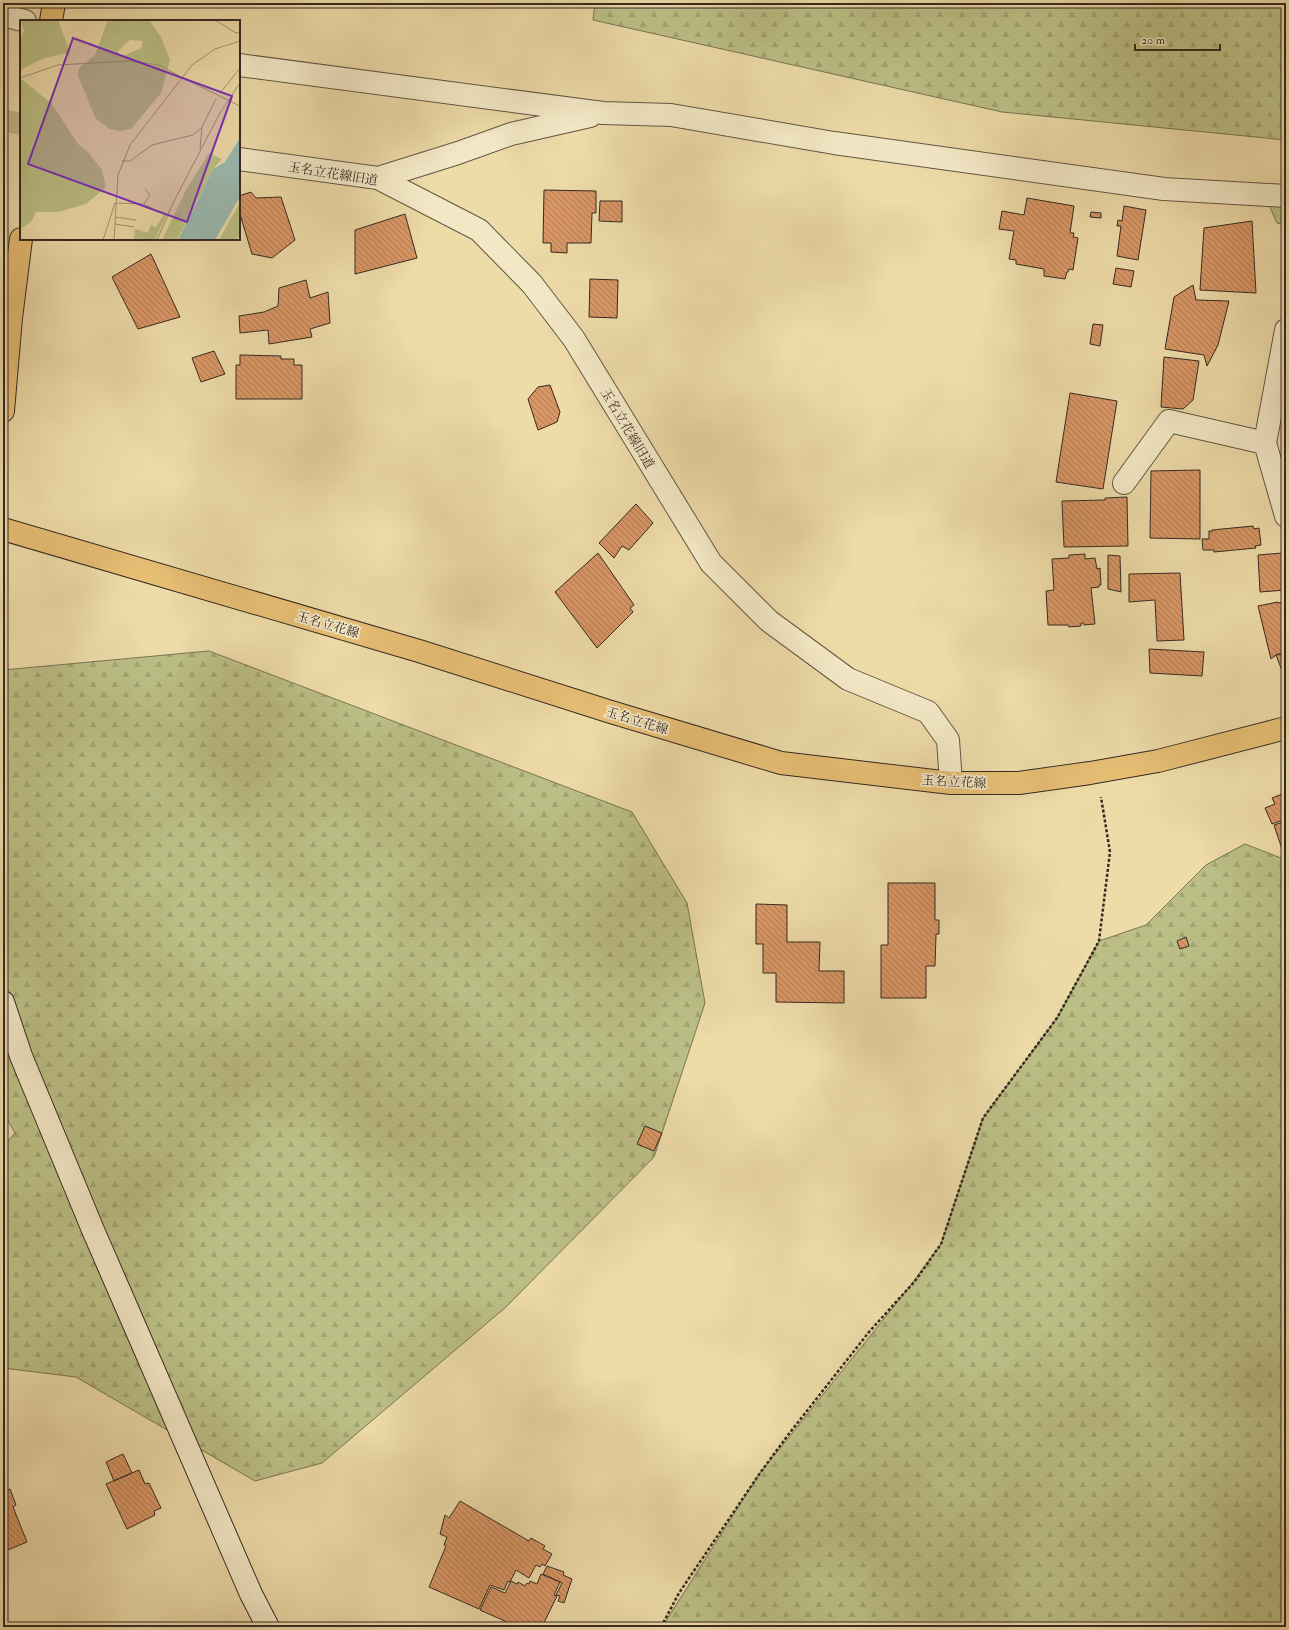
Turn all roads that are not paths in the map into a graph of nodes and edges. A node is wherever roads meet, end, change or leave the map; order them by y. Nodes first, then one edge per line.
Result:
1 (54, 3) edge
2 (3, 15) edge
3 (21, 20) edge
4 (51, 20) edge
5 (240, 65) edge
6 (603, 113) junction
7 (240, 159) edge
8 (378, 178) junction
9 (1286, 196) edge
10 (21, 240) edge
11 (1286, 330) edge
12 (3, 410) edge
13 (1265, 443) junction
14 (1124, 483) dead end
15 (1286, 516) edge
16 (3, 529) edge
17 (1286, 728) edge
18 (951, 783) junction
19 (3, 1002) edge
20 (268, 1627) edge

1 - 4 main road
2 - 3 street
5 - 6 street
6 - 8 street
6 - 9 street
7 - 8 street, 玉名立花線旧道
8 - 18 street, 玉名立花線旧道
10 - 12 main road
11 - 13 street
13 - 14 street
13 - 15 street
16 - 18 main road, 玉名立花線
17 - 18 main road, 玉名立花線
19 - 20 street

